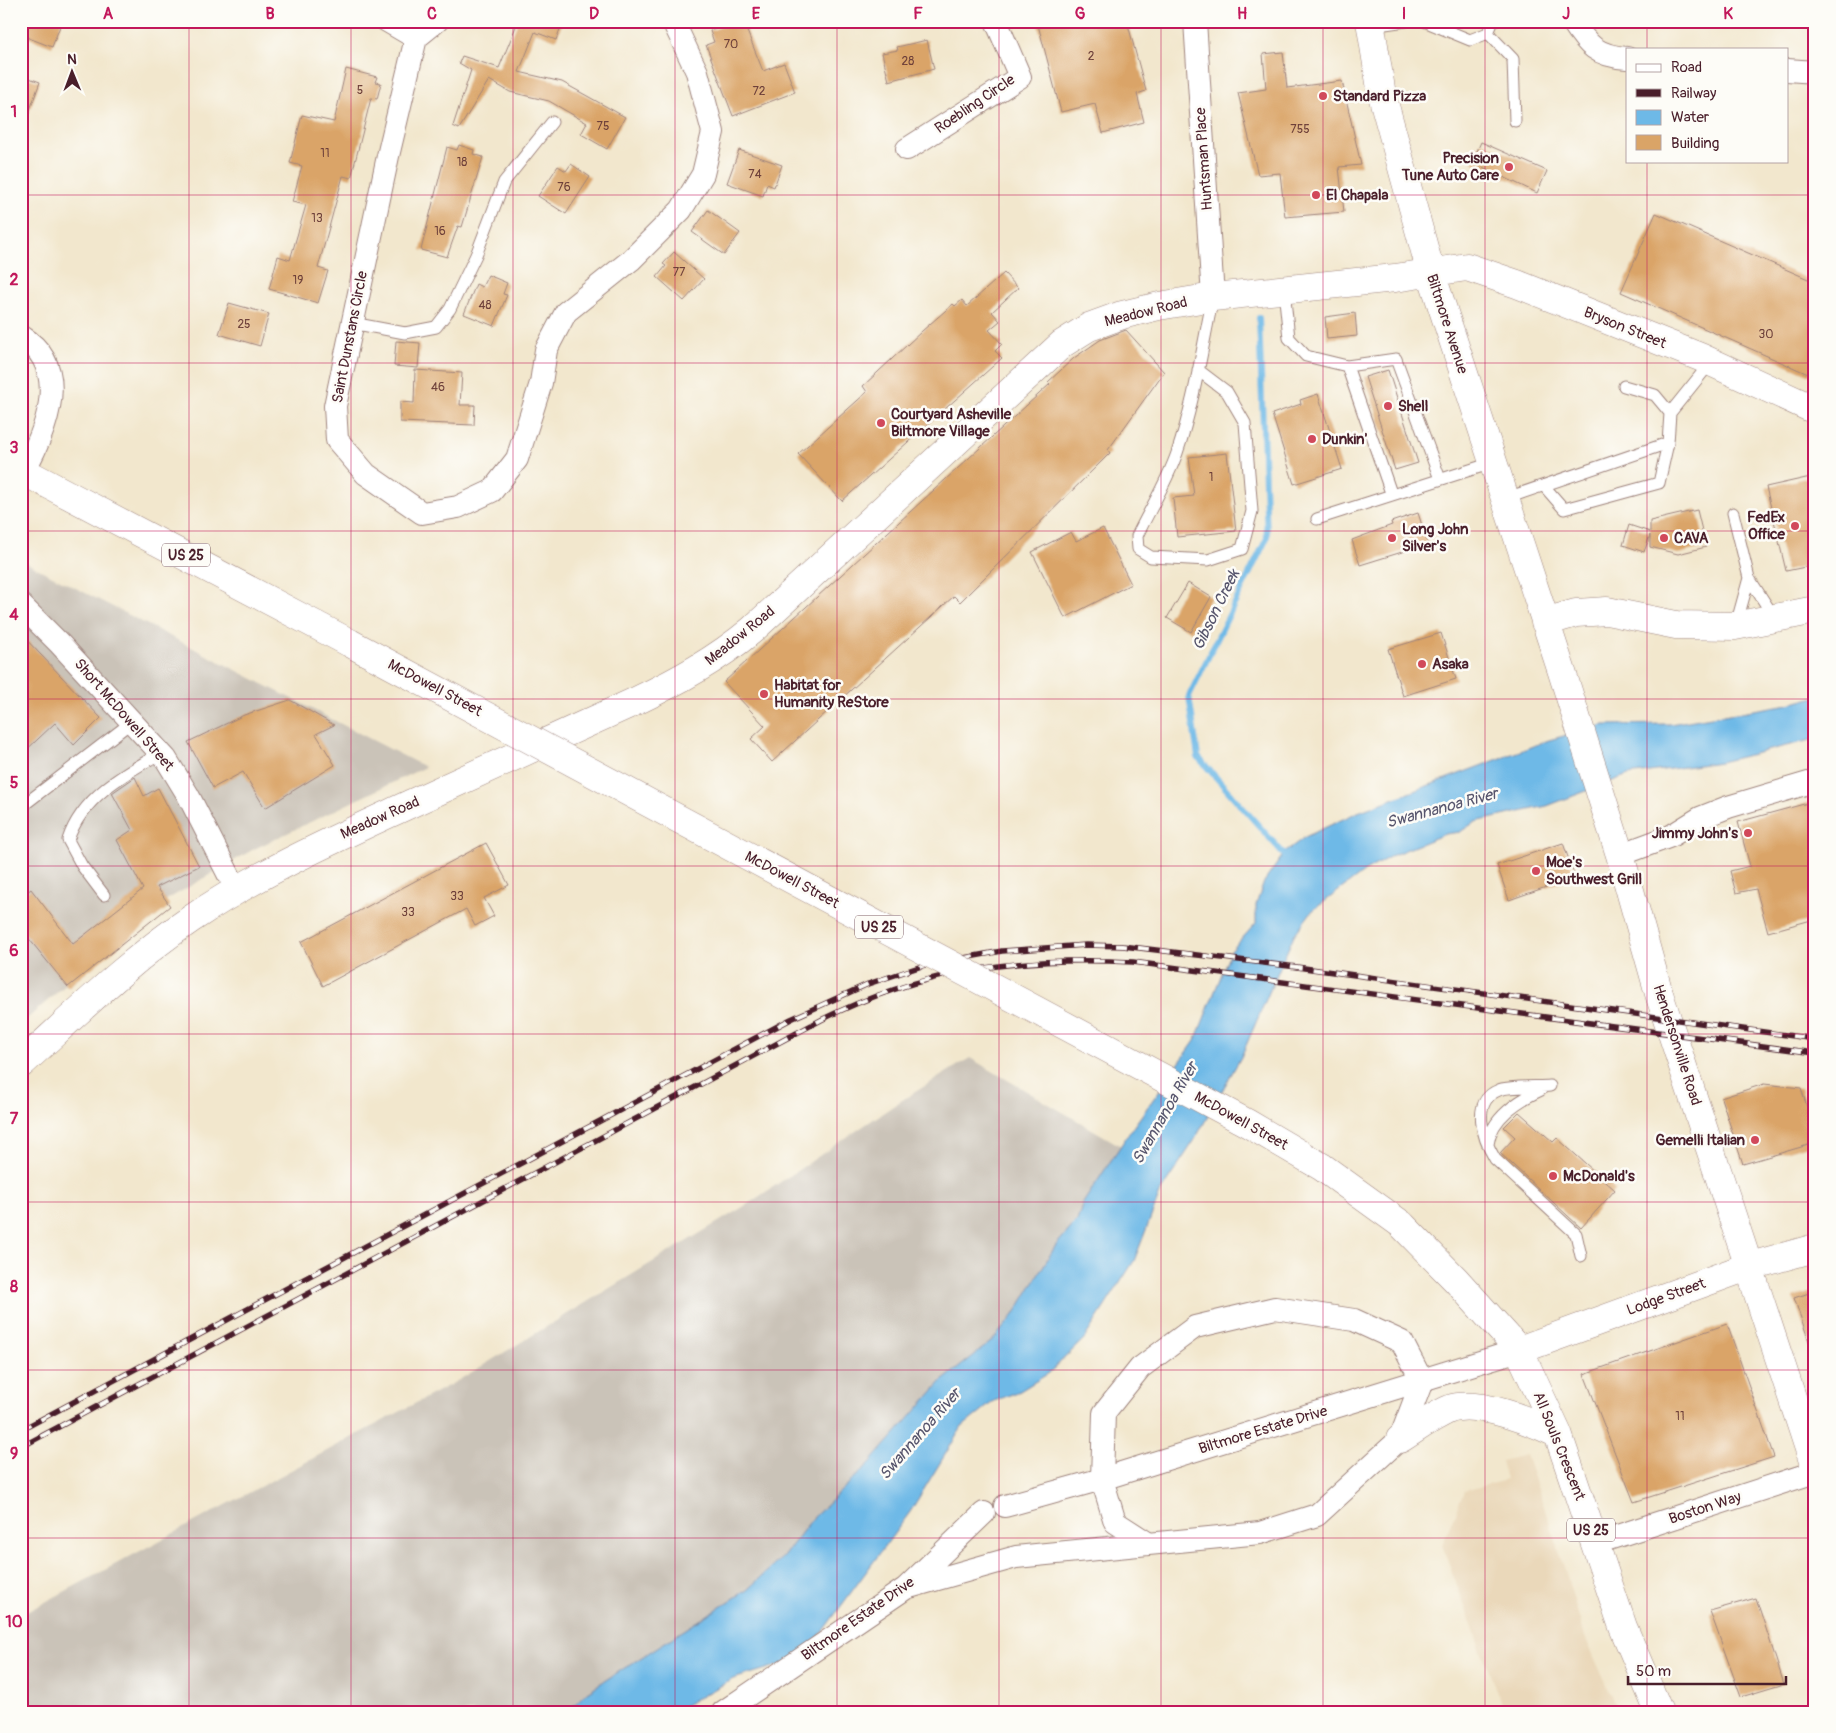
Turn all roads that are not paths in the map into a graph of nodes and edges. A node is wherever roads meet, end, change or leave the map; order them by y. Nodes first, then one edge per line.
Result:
1 (387, 21) edge
2 (437, 21) edge
3 (673, 21) edge
4 (996, 21) edge
5 (1195, 21) edge
6 (1406, 21) edge
7 (1424, 21) edge
8 (1493, 21) edge
9 (1572, 21) edge
10 (1370, 24) edge
11 (1488, 34) junction
12 (416, 38) junction
13 (1626, 58) edge
14 (1788, 70) edge
15 (1815, 72) edge
16 (1515, 121) dead end
17 (552, 122) dead end
18 (907, 149) dead end
19 (1431, 273) junction
20 (1284, 290) junction
21 (1213, 297) junction
22 (352, 323) junction
23 (21, 336) edge
24 (1711, 362) junction
25 (1347, 366) junction
26 (1198, 370) junction
27 (1624, 386) dead end
28 (1815, 410) edge
29 (1670, 413) junction
30 (1668, 442) junction
31 (1492, 463) junction
32 (22, 473) edge
33 (1440, 479) junction
34 (1544, 486) junction
35 (1391, 494) junction
36 (1504, 499) junction
37 (1733, 513) dead end
38 (1317, 518) dead end
39 (1749, 578) junction
40 (21, 605) edge
41 (1815, 610) edge
42 (1775, 618) junction
43 (1545, 622) junction
44 (1735, 626) junction
45 (133, 721) junction
46 (160, 753) junction
47 (1815, 781) edge
48 (21, 807) edge
49 (1620, 855) junction
50 (237, 890) junction
51 (104, 895) dead end
52 (21, 1064) edge
53 (1488, 1147) junction
54 (1815, 1248) edge
55 (1581, 1256) dead end
56 (1747, 1267) junction
57 (1519, 1350) junction
58 (1422, 1381) junction
59 (1558, 1434) junction
60 (1400, 1439) junction
61 (1815, 1467) edge
62 (1815, 1472) edge
63 (1102, 1480) junction
64 (1005, 1506) dead end
65 (984, 1513) dead end
66 (1148, 1544) junction
67 (1596, 1544) junction
68 (906, 1588) junction
69 (723, 1712) edge
70 (1659, 1712) edge

1 - 12 street
2 - 12 street
3 - 22 street, Saint Dunstans Circle
4 - 18 street, Roebling Circle
5 - 21 street, Huntsman Place
6 - 10 lane
7 - 11 lane
8 - 11 lane
9 - 13 street
10 - 19 main road, Biltmore Avenue
11 - 16 lane
12 - 22 street, Saint Dunstans Circle
14 - 15 street
17 - 22 lane
19 - 20 main road, Meadow Road
19 - 24 main road, Bryson Street
19 - 31 main road, Biltmore Avenue
20 - 21 main road, Meadow Road
20 - 25 lane
21 - 26 lane
21 - 50 main road, Meadow Road
23 - 32 street
24 - 28 main road, Bryson Street
24 - 29 lane
25 - 33 lane
25 - 35 lane
26 - 26 lane
27 - 29 lane
29 - 30 lane
30 - 34 lane
30 - 34 lane
31 - 33 lane
31 - 36 main road, Biltmore Avenue
32 - 57 main road, McDowell Street / US 25, bridge
33 - 35 lane
34 - 36 lane
35 - 38 lane
36 - 43 main road, Biltmore Avenue
37 - 39 lane
39 - 42 lane
39 - 44 lane
40 - 45 street, Short McDowell Street
41 - 42 main road
42 - 44 main road
43 - 44 main road
43 - 49 main road, Hendersonville Road
45 - 46 street, Short McDowell Street
45 - 48 lane
46 - 50 street, Short McDowell Street
46 - 51 lane
47 - 49 street
49 - 56 main road, Hendersonville Road
50 - 52 main road, Meadow Road
53 - 53 lane
53 - 55 lane
54 - 56 main road, Lodge Street
56 - 57 main road, Lodge Street
56 - 61 main road, Hendersonville Road
57 - 58 street, Biltmore Estate Drive
57 - 59 main road, All Souls Crescent / US 25
58 - 60 street
58 - 63 street, Biltmore Estate Drive
58 - 63 street
59 - 60 main road
59 - 67 main road, All Souls Crescent / US 25
60 - 66 street
62 - 67 street, Boston Way
63 - 64 street, Biltmore Estate Drive
63 - 66 street
65 - 68 street, Biltmore Estate Drive
66 - 68 street
67 - 70 main road, All Souls Crescent / US 25
68 - 69 street, Biltmore Estate Drive

